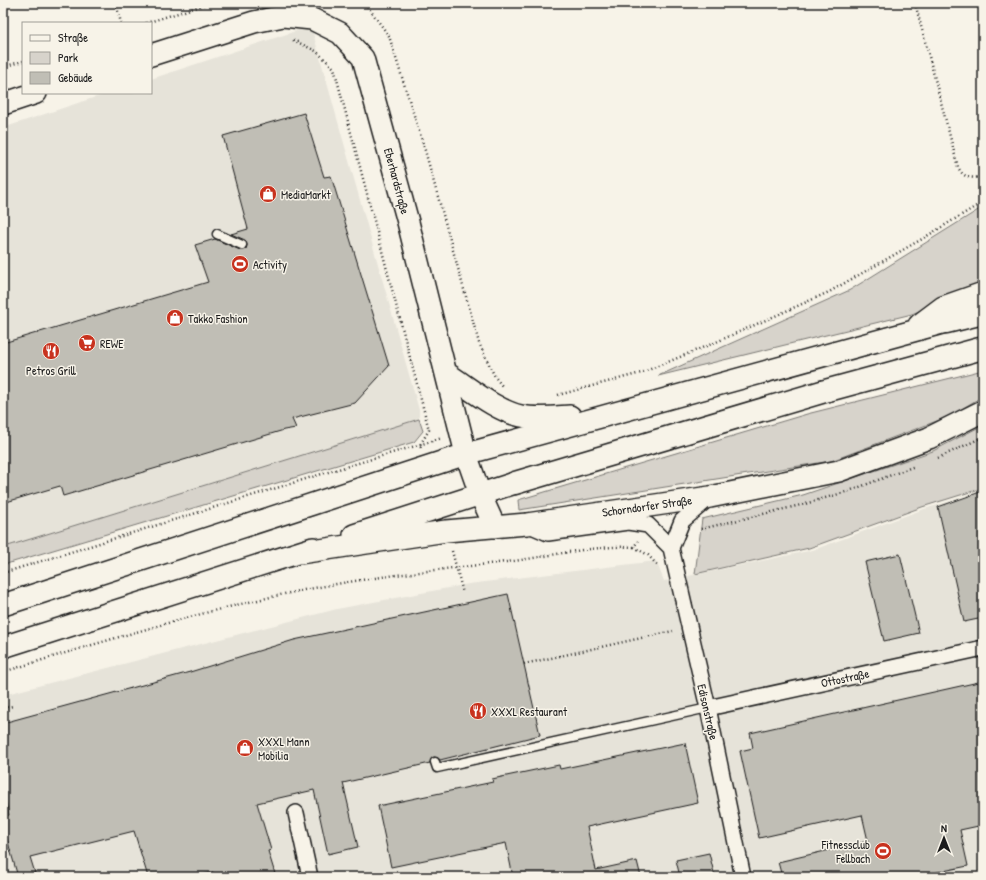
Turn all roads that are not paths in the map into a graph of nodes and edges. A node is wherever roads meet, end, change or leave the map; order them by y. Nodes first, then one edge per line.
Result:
1 (152, 55) edge
2 (33, 94) edge
3 (3, 104) edge
4 (217, 234) dead end
5 (242, 245) dead end
6 (983, 292) edge
7 (983, 313) edge
8 (946, 322) joint
9 (913, 331) junction
10 (983, 348) edge
11 (446, 373) junction
12 (983, 411) edge
13 (603, 415) junction
14 (466, 454) junction
15 (515, 483) joint
16 (480, 494) junction
17 (710, 497) junction
18 (528, 524) junction
19 (495, 527) junction
20 (671, 548) junction
21 (300, 553) junction
22 (3, 605) edge
23 (3, 647) edge
24 (983, 648) edge
25 (708, 708) junction
26 (435, 762) dead end
27 (296, 812) dead end
28 (310, 877) edge
29 (743, 877) edge

1 - 11 main road, Eberhardstraße
2 - 3 main road
4 - 5 lane
6 - 9 main road
7 - 8 highway
8 - 9 main road
9 - 13 main road
10 - 15 highway
11 - 13 main road
11 - 14 main road, Eberhardstraße
12 - 17 main road, Schorndorfer Straße
13 - 14 main road
14 - 16 main road, Eberhardstraße
14 - 22 main road
15 - 16 main road
16 - 19 main road, Eberhardstraße
16 - 21 main road
17 - 18 main road, Schorndorfer Straße
17 - 20 street
18 - 19 main road, Schorndorfer Straße
18 - 20 street
19 - 21 main road, Schorndorfer Straße
20 - 25 street, Edisonstraße
21 - 23 main road
24 - 25 street, Ottostraße
25 - 26 lane
25 - 29 street, Edisonstraße
27 - 28 street

